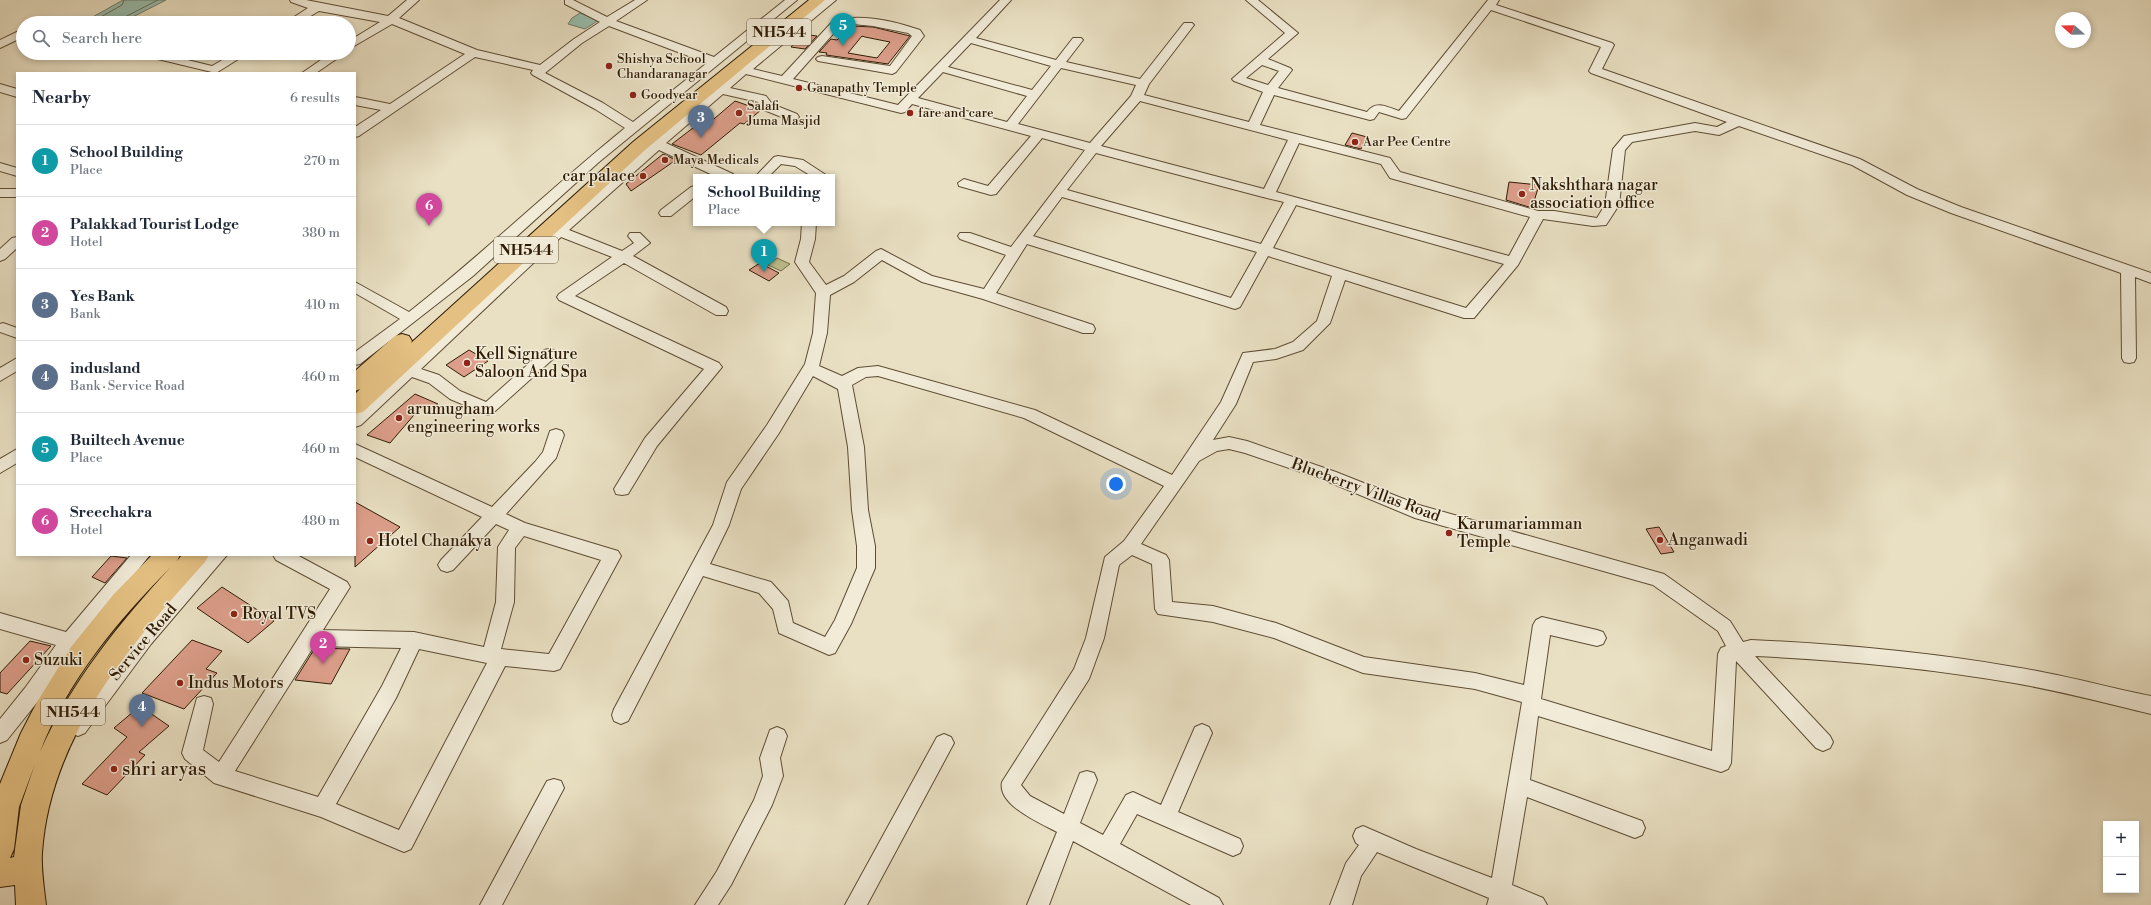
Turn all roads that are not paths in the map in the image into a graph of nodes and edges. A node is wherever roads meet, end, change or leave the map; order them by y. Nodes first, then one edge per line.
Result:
1 (295, 0) edge
2 (414, 0) edge
3 (642, 0) edge
4 (792, 0) edge
5 (802, 0) edge
6 (818, 0) edge
7 (831, 0) edge
8 (1006, 0) edge
9 (1251, 0) edge
10 (569, 2) dead end
11 (1491, 3) edge
12 (317, 7) junction
13 (302, 16) edge
14 (390, 20) junction
15 (608, 22) junction
16 (1188, 25) dead end
17 (16, 36) edge
18 (968, 39) junction
19 (1077, 40) dead end
20 (356, 42) edge
21 (0, 45) edge
22 (474, 53) junction
23 (822, 59) dead end
24 (170, 60) edge
25 (231, 60) edge
26 (328, 60) edge
27 (1260, 60) junction
28 (715, 62) junction
29 (1298, 63) dead end
30 (1058, 64) junction
31 (940, 68) junction
32 (542, 69) junction
33 (744, 70) junction
34 (1286, 70) junction
35 (213, 72) edge
36 (310, 72) edge
37 (785, 80) junction
38 (1143, 83) junction
39 (0, 88) edge
40 (722, 90) junction
41 (1270, 90) junction
42 (16, 93) edge
43 (1035, 94) junction
44 (1137, 97) junction
45 (356, 100) edge
46 (910, 100) junction
47 (392, 108) junction
48 (650, 114) junction
49 (793, 117) dead end
50 (620, 120) junction
51 (1737, 122) junction
52 (1010, 126) junction
53 (1253, 127) junction
54 (632, 128) junction
55 (356, 132) edge
56 (1039, 134) junction
57 (1295, 138) junction
58 (657, 144) junction
59 (1093, 148) junction
60 (0, 167) edge
61 (16, 172) edge
62 (717, 174) edge
63 (764, 174) edge
64 (818, 174) edge
65 (964, 183) dead end
66 (0, 192) edge
67 (693, 192) edge
68 (1059, 192) junction
69 (16, 193) edge
70 (1268, 194) junction
71 (1292, 200) junction
72 (666, 213) dead end
73 (1538, 215) junction
74 (809, 226) edge
75 (560, 231) junction
76 (635, 236) dead end
77 (965, 236) dead end
78 (1024, 238) junction
79 (16, 242) edge
80 (1265, 250) junction
81 (1014, 253) junction
82 (0, 256) edge
83 (622, 256) junction
84 (1513, 262) junction
85 (2128, 271) junction
86 (1340, 274) junction
87 (2151, 278) edge
88 (356, 288) edge
89 (823, 293) junction
90 (987, 295) junction
91 (721, 311) dead end
92 (3, 328) dead end
93 (408, 329) junction
94 (1088, 329) dead end
95 (16, 333) edge
96 (549, 354) dead end
97 (2129, 358) dead end
98 (356, 359) edge
99 (16, 364) edge
100 (810, 368) junction
101 (409, 370) junction
102 (0, 376) edge
103 (356, 382) edge
104 (843, 383) junction
105 (356, 405) edge
106 (356, 420) edge
107 (556, 435) dead end
108 (356, 450) edge
109 (16, 456) edge
110 (1193, 458) junction
111 (0, 466) edge
112 (1174, 483) junction
113 (622, 489) dead end
114 (496, 515) junction
115 (520, 528) junction
116 (1130, 546) junction
117 (140, 556) edge
118 (167, 556) edge
119 (196, 556) edge
120 (217, 556) edge
121 (284, 556) edge
122 (447, 565) dead end
123 (699, 568) junction
124 (0, 621) edge
125 (309, 638) junction
126 (1597, 638) dead end
127 (414, 640) junction
128 (70, 641) junction
129 (1738, 651) junction
130 (495, 657) junction
131 (1531, 701) junction
132 (204, 704) dead end
133 (2151, 706) edge
134 (621, 715) dead end
135 (1202, 733) dead end
136 (0, 734) edge
137 (777, 736) dead end
138 (1824, 742) dead end
139 (944, 743) dead end
140 (221, 776) junction
141 (1087, 780) dead end
142 (1519, 785) junction
143 (554, 788) dead end
144 (322, 808) junction
145 (1166, 817) junction
146 (31, 820) junction
147 (1069, 826) junction
148 (1635, 828) dead end
149 (1233, 846) dead end
150 (1106, 849) junction
151 (0, 850) edge
152 (13, 872) edge
153 (1499, 899) edge
154 (31, 905) edge
155 (491, 905) edge
156 (706, 905) edge
157 (856, 905) edge
158 (1038, 905) edge
159 (1212, 905) edge
160 (1341, 905) edge
161 (1536, 905) edge

1 - 12 street
2 - 14 street
3 - 15 street
4 - 28 street
5 - 93 highway, NH544
6 - 105 highway, NH544
7 - 33 street
8 - 18 street
9 - 27 street
10 - 15 street
11 - 41 street
11 - 51 street
12 - 13 street
12 - 14 street
14 - 20 street
14 - 22 street
15 - 28 street
15 - 32 street
16 - 38 street
17 - 21 street
18 - 30 street
18 - 31 street
19 - 30 street
22 - 32 street
22 - 47 street
23 - 37 street
24 - 35 street
25 - 35 street
26 - 36 street
27 - 34 street
27 - 41 street
28 - 48 street
29 - 34 street
30 - 38 street
30 - 43 street
31 - 43 street
31 - 46 street
32 - 50 street
33 - 37 street
33 - 40 street
34 - 41 street
37 - 46 street
38 - 44 street
39 - 42 street
40 - 49 street
40 - 58 street
41 - 53 street
43 - 52 street
44 - 53 street
44 - 59 street
45 - 47 street
46 - 52 street
47 - 55 street
48 - 50 street
48 - 54 street
50 - 54 street
51 - 73 street
51 - 85 street
52 - 56 street
53 - 57 street
54 - 93 street
56 - 59 street
56 - 65 street
57 - 70 street
57 - 73 street
58 - 62 street
58 - 75 street
59 - 68 street
59 - 70 street
60 - 61 street
63 - 64 street
66 - 69 street
67 - 72 street
68 - 78 street
68 - 80 street
70 - 71 street
71 - 80 street
71 - 84 street
73 - 84 street
74 - 89 street
75 - 83 street
75 - 101 street
76 - 83 street
77 - 81 street
78 - 80 street
78 - 81 street
79 - 82 street
80 - 86 street
81 - 90 street
83 - 91 street
83 - 113 street
84 - 86 street
85 - 87 street
85 - 97 street
86 - 110 street
88 - 93 street
89 - 90 street
89 - 100 street
90 - 94 street
92 - 95 street
93 - 98 street
93 - 103 highway, NH544
96 - 101 street
99 - 102 street
100 - 104 street
100 - 123 street
101 - 106 street
104 - 112 street
104 - 123 street
107 - 114 street
108 - 114 street
109 - 111 street
110 - 112 street
110 - 129 street, Blueberry Villas Road
112 - 116 street
114 - 115 street
114 - 122 street
115 - 130 street
115 - 130 street
116 - 131 street
116 - 147 street
117 - 128 street
118 - 151 highway, NH544
119 - 146 highway, NH544
120 - 146 street, Service Road
121 - 125 street
123 - 134 street
124 - 128 street
125 - 127 street
125 - 140 street
126 - 131 street
127 - 130 street
127 - 144 street
128 - 136 street
129 - 131 street
129 - 133 street
129 - 138 street, Blueberry Villas Road
130 - 144 street
131 - 142 street
132 - 140 street
135 - 145 street
137 - 156 street
139 - 157 street
140 - 144 street
141 - 147 street
142 - 148 street
142 - 153 street
143 - 155 street
145 - 149 street
145 - 150 street
146 - 152 highway, NH544
147 - 150 street
147 - 158 street
150 - 159 street
152 - 154 highway, NH544
153 - 160 street
153 - 161 street

